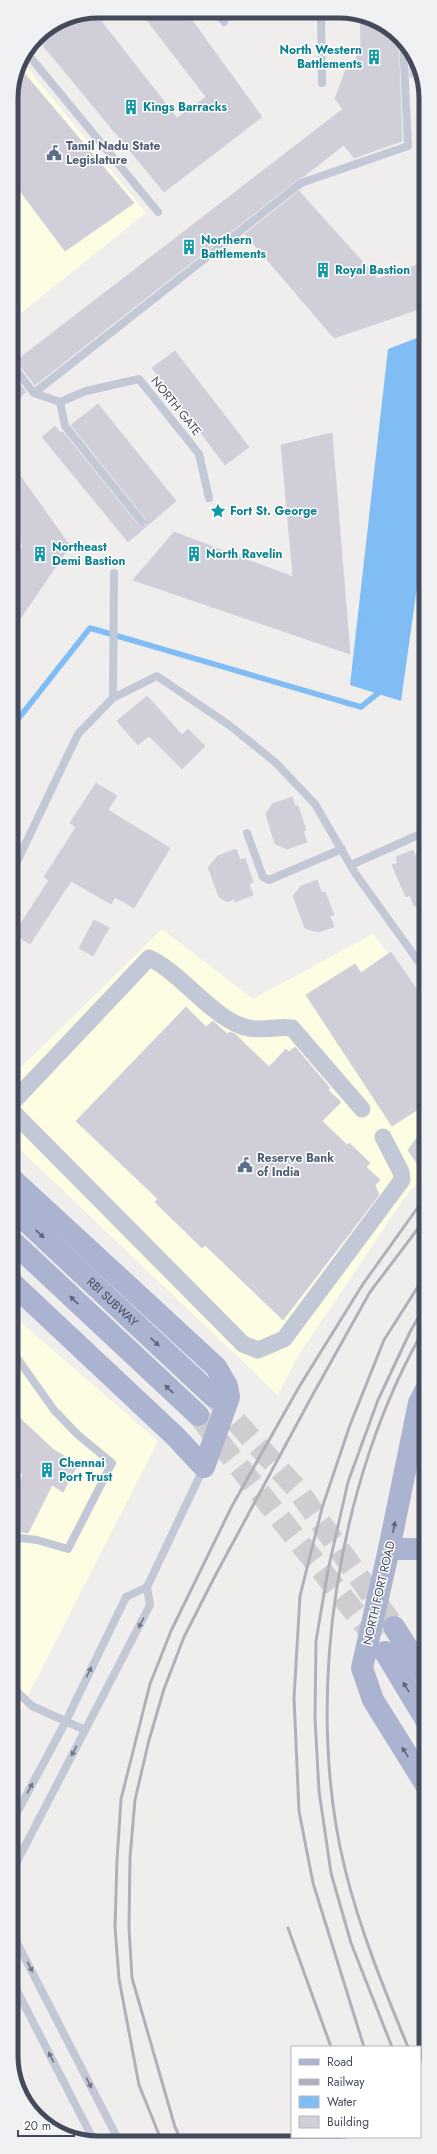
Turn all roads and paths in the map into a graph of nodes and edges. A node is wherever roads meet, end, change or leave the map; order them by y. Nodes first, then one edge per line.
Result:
1 (221, 18) edge
2 (321, 18) edge
3 (224, 22) dead end
4 (404, 52) edge
5 (30, 57) edge
6 (322, 83) dead end
7 (158, 212) dead end
8 (18, 373) edge
9 (34, 394) junction
10 (60, 402) junction
11 (209, 498) dead end
12 (142, 522) dead end
13 (114, 573) dead end
14 (113, 698) junction
15 (246, 833) dead end
16 (419, 835) edge
17 (342, 849) junction
18 (18, 859) edge
19 (351, 865) junction
20 (419, 962) edge
21 (18, 1098) edge
22 (362, 1109) dead end
23 (18, 1116) edge
24 (383, 1137) dead end
25 (18, 1184) edge
26 (18, 1213) edge
27 (18, 1246) edge
28 (18, 1290) edge
29 (18, 1359) edge
30 (214, 1397) tunnel mouth
31 (419, 1403) edge
32 (198, 1415) tunnel mouth
33 (204, 1467) junction
34 (18, 1538) edge
35 (389, 1549) junction
36 (419, 1549) edge
37 (146, 1587) junction
38 (394, 1627) tunnel mouth
39 (386, 1652) tunnel mouth
40 (419, 1666) edge
41 (18, 1693) edge
42 (419, 1708) edge
43 (66, 1721) junction
44 (85, 1730) junction
45 (419, 1774) edge
46 (18, 1811) edge
47 (18, 1858) edge
48 (18, 1945) edge
49 (18, 1993) edge
50 (91, 2136) edge
51 (116, 2136) edge

1 - 3 lane
2 - 6 lane
4 - 9 lane
5 - 7 lane
8 - 9 lane
9 - 10 lane
10 - 11 lane, NORTH GATE
10 - 12 lane
13 - 14 lane
14 - 17 lane
14 - 18 lane
15 - 17 lane
16 - 19 lane
17 - 19 lane
19 - 20 lane
21 - 22 street
23 - 24 street
25 - 33 main road
26 -> 30 main road, RBI SUBWAY
32 -> 27 main road, RBI SUBWAY
28 - 33 main road
29 - 34 lane
35 -> 31 main road, NORTH FORT ROAD
33 - 37 lane
35 - 36 main road
45 -> 35 main road, NORTH FORT ROAD
43 -> 37 lane
37 -> 44 lane
38 - 40 main road
42 -> 39 main road
41 - 43 lane
43 - 44 lane
46 -> 43 lane
44 -> 47 lane
48 -> 51 lane
50 -> 49 lane

